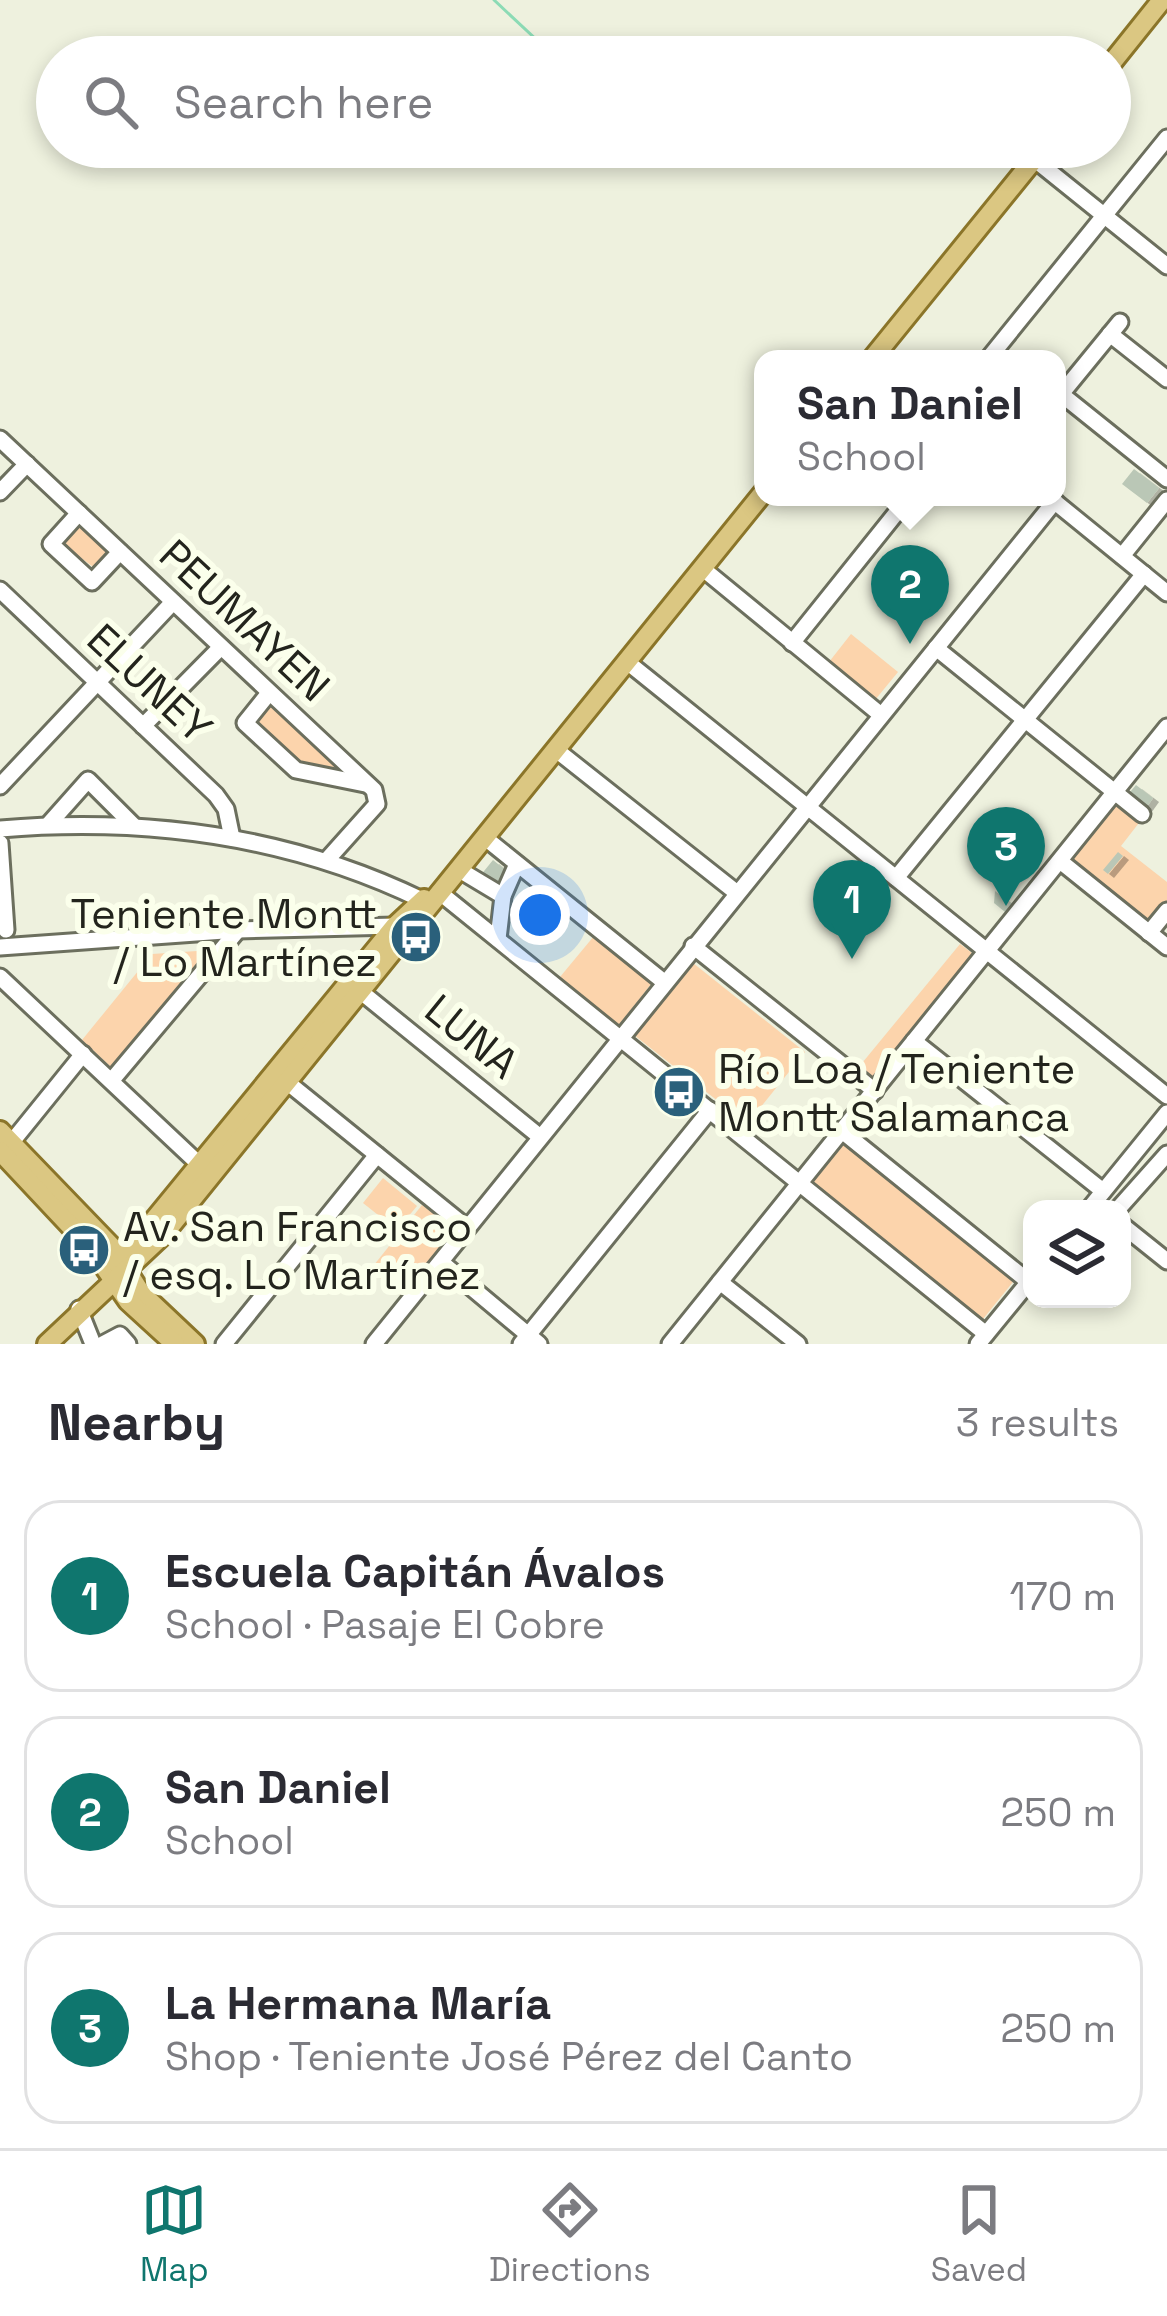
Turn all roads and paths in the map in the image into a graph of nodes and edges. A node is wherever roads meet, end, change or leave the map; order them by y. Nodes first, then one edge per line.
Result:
1 (1162, 0) edge
2 (1131, 39) edge
3 (1167, 138) edge
4 (1027, 168) edge
5 (1055, 168) edge
6 (1105, 215) junction
7 (1167, 264) edge
8 (881, 350) edge
9 (995, 350) edge
10 (1167, 380) edge
11 (1066, 388) edge
12 (1066, 401) edge
13 (0, 439) edge
14 (27, 464) junction
15 (1167, 479) edge
16 (0, 492) edge
17 (1167, 500) edge
18 (754, 504) edge
19 (902, 506) edge
20 (1047, 506) edge
21 (1061, 506) edge
22 (79, 513) junction
23 (120, 552) junction
24 (1122, 556) junction
25 (701, 568) junction
26 (1144, 574) junction
27 (0, 590) edge
28 (1167, 592) edge
29 (173, 602) junction
30 (792, 643) junction
31 (221, 647) junction
32 (935, 648) junction
33 (626, 661) junction
34 (98, 682) junction
35 (269, 692) junction
36 (881, 715) junction
37 (1025, 720) junction
38 (143, 726) junction
39 (1167, 727) edge
40 (555, 749) junction
41 (368, 785) junction
42 (0, 786) edge
43 (1114, 792) junction
44 (807, 806) junction
45 (1142, 814) dead end
46 (48, 825) junction
47 (134, 826) junction
48 (0, 829) edge
49 (484, 837) junction
50 (232, 838) junction
51 (0, 843) edge
52 (1060, 861) junction
53 (326, 862) junction
54 (517, 864) junction
55 (458, 869) junction
56 (896, 878) junction
57 (736, 893) junction
58 (496, 894) junction
59 (430, 896) junction
60 (460, 908) junction
61 (1167, 911) edge
62 (395, 926) junction
63 (6, 930) dead end
64 (238, 930) junction
65 (1149, 933) junction
66 (498, 939) junction
67 (693, 946) junction
68 (0, 947) edge
69 (1167, 947) edge
70 (987, 951) junction
71 (0, 977) edge
72 (664, 982) junction
73 (360, 991) junction
74 (620, 1037) junction
75 (914, 1041) junction
76 (83, 1054) junction
77 (112, 1080) junction
78 (287, 1082) junction
79 (874, 1091) junction
80 (1167, 1096) edge
81 (710, 1110) junction
82 (1167, 1113) edge
83 (842, 1131) junction
84 (539, 1136) junction
85 (4, 1142) edge
86 (1167, 1154) edge
87 (377, 1155) junction
88 (201, 1166) junction
89 (800, 1183) junction
90 (1094, 1200) edge
91 (1099, 1200) edge
92 (1126, 1200) edge
93 (466, 1227) junction
94 (1131, 1232) edge
95 (1167, 1261) edge
96 (441, 1262) junction
97 (1023, 1274) edge
98 (115, 1276) junction
99 (720, 1282) junction
100 (1023, 1290) edge
101 (79, 1309) junction
102 (137, 1310) junction
103 (982, 1339) edge
104 (124, 1340) edge
105 (529, 1341) edge
106 (47, 1344) edge
107 (93, 1344) edge
108 (103, 1344) edge
109 (175, 1344) edge
110 (196, 1344) edge
111 (224, 1344) edge
112 (374, 1344) edge
113 (670, 1344) edge
114 (798, 1344) edge

1 - 2 main road
3 - 6 street
4 - 8 main road
5 - 6 street
6 - 7 street
6 - 9 street
10 - 11 street
12 - 15 street
13 - 14 street, PEUMAYEN
14 - 16 street
14 - 22 street, PEUMAYEN
17 - 24 street
18 - 25 main road
19 - 30 street
20 - 32 street
21 - 24 street
22 - 23 street, PEUMAYEN
22 - 23 street
23 - 29 street, PEUMAYEN
24 - 26 street
25 - 30 street
25 - 33 main road
26 - 28 street
26 - 37 street
27 - 34 street, ELUNEY
29 - 31 street, PEUMAYEN
29 - 34 street
30 - 36 street
31 - 35 street, PEUMAYEN
31 - 38 street
32 - 36 street
32 - 37 street
33 - 40 main road
33 - 44 street
34 - 38 street, ELUNEY
34 - 42 street
35 - 41 street, PEUMAYEN
35 - 41 street
36 - 44 street
37 - 43 street
37 - 56 street
38 - 50 street, ELUNEY
39 - 43 street
40 - 49 main road
40 - 57 street
41 - 53 street
43 - 45 street
43 - 52 street
44 - 56 street
44 - 57 street
46 - 47 street
46 - 47 street
46 - 48 street
47 - 50 street
49 - 54 street
49 - 55 main road
50 - 53 street
51 - 63 street
52 - 65 street
52 - 70 street
53 - 59 street
54 - 58 street
54 - 72 street
55 - 58 street
55 - 59 main road
56 - 70 street
57 - 67 street
58 - 60 street
58 - 66 street
59 - 60 street
59 - 62 main road
59 - 73 main road
60 - 66 street
61 - 65 street
62 - 64 street
62 - 88 main road
64 - 68 street
64 - 77 street
65 - 69 street
66 - 74 street
67 - 72 street
67 - 79 street
70 - 75 street
70 - 80 street
71 - 76 street
72 - 74 street
73 - 78 main road
73 - 84 street, LUNA
74 - 81 street
74 - 84 street
75 - 79 street
75 - 90 street
76 - 77 street
76 - 85 street
77 - 88 street
78 - 87 street
78 - 98 main road
79 - 83 street
81 - 89 street
81 - 105 street
82 - 91 street
83 - 89 street
83 - 97 street
84 - 93 street
85 - 98 main road
86 - 92 street
87 - 93 street
87 - 111 street
88 - 98 main road
89 - 99 street
89 - 103 street
93 - 96 street
94 - 95 street
96 - 105 street
96 - 112 street
98 - 101 main road
98 - 102 main road
98 - 110 main road
99 - 113 street
99 - 114 street
100 - 103 street
101 - 106 main road
101 - 107 street
102 - 104 street
102 - 109 main road
104 - 108 street

